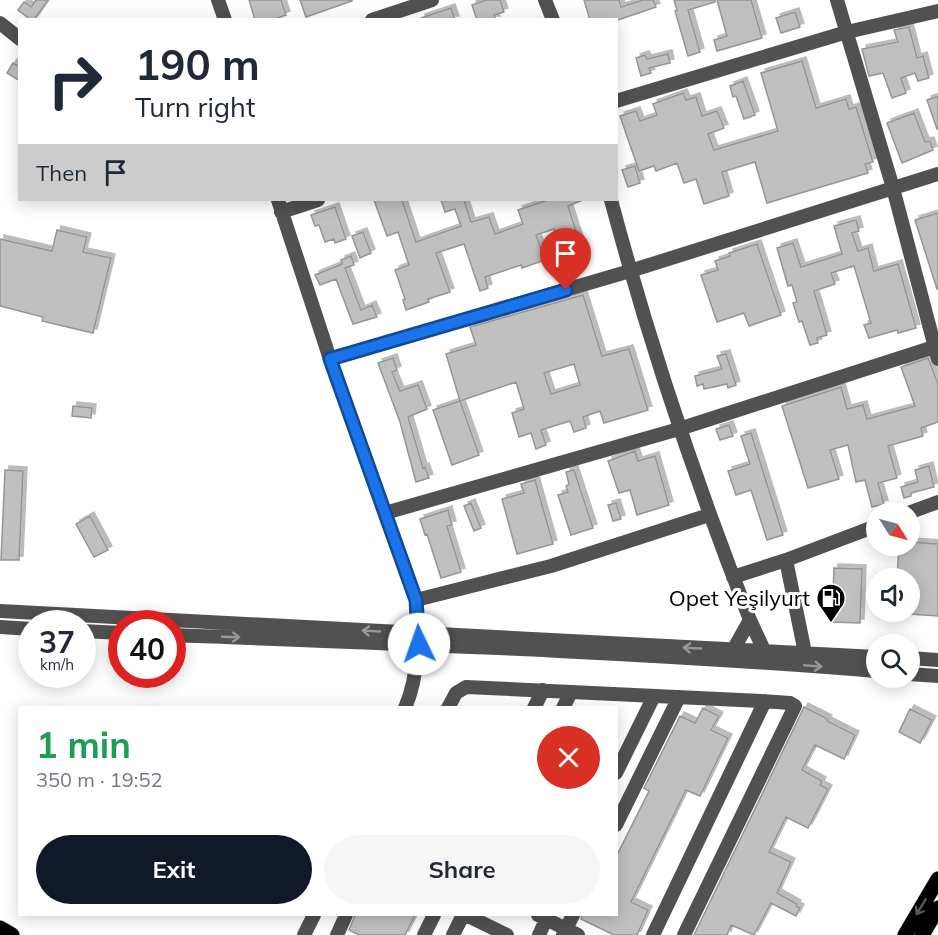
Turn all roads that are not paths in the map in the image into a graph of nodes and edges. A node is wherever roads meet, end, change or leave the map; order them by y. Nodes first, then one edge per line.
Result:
1 (218, 0) edge
2 (432, 0) edge
3 (545, 0) edge
4 (837, 0) edge
5 (938, 10) edge
6 (224, 18) edge
7 (378, 18) edge
8 (552, 18) edge
9 (0, 23) edge
10 (847, 32) junction
11 (18, 37) edge
12 (618, 100) edge
13 (938, 174) edge
14 (893, 188) junction
15 (312, 201) edge
16 (610, 201) edge
17 (279, 206) edge
18 (630, 271) junction
19 (936, 353) edge
20 (330, 359) junction
21 (680, 429) junction
22 (938, 501) edge
23 (920, 508) edge
24 (385, 513) junction
25 (709, 515) junction
26 (866, 530) edge
27 (786, 560) junction
28 (732, 577) junction
29 (416, 600) junction
30 (0, 611) edge
31 (750, 620) junction
32 (0, 627) edge
33 (18, 628) edge
34 (186, 635) edge
35 (418, 639) junction
36 (805, 653) junction
37 (734, 656) junction
38 (866, 656) edge
39 (768, 657) junction
40 (920, 659) edge
41 (938, 660) edge
42 (866, 670) edge
43 (920, 675) edge
44 (938, 676) edge
45 (543, 690) junction
46 (571, 692) junction
47 (654, 696) junction
48 (679, 697) junction
49 (765, 701) junction
50 (406, 706) edge
51 (449, 706) edge
52 (535, 706) edge
53 (564, 706) edge
54 (618, 769) edge
55 (618, 821) edge
56 (938, 879) edge
57 (938, 908) edge
58 (314, 916) edge
59 (346, 916) edge
60 (434, 916) edge
61 (463, 916) edge
62 (466, 916) edge
63 (544, 916) edge
64 (573, 916) edge
65 (0, 928) edge
66 (569, 933) edge
67 (12, 935) edge
68 (304, 935) edge
69 (337, 935) edge
70 (424, 935) edge
71 (453, 935) edge
72 (507, 935) edge
73 (539, 935) edge
74 (653, 935) edge
75 (684, 935) edge
76 (905, 935) edge
77 (922, 935) edge

1 - 6 street
2 - 7 street
3 - 8 street
4 - 10 street
5 - 10 street
9 - 11 street
10 - 12 street
10 - 14 street
13 - 14 street
14 - 18 street
14 - 19 street
15 - 17 street
16 - 18 street
17 - 20 street
18 - 20 street
18 - 21 street
19 - 21 street
20 - 24 street
21 - 24 street
21 - 25 street
22 - 23 street
24 - 29 street
25 - 28 street
25 - 29 street
26 - 27 street
27 - 28 street
27 - 36 street
28 - 31 street
29 - 35 street
35 -> 30 street
31 - 37 street
31 - 39 street
32 - 33 street
34 -> 35 street
35 - 37 street
35 - 50 street
36 - 38 street
36 - 39 street
37 - 39 street
39 -> 42 street
40 - 41 street
43 - 44 street
45 - 46 street
45 - 51 street
45 - 52 street
46 - 47 street
46 - 53 street
47 - 48 street
47 - 54 street
48 - 49 street
48 - 55 street
49 - 74 street
49 - 75 street
56 -> 76 main road
57 - 77 main road
58 - 68 street
59 - 69 street
60 - 70 street
61 - 71 street
62 - 72 street
63 - 66 street
63 - 73 street
64 - 66 street
65 - 67 main road

